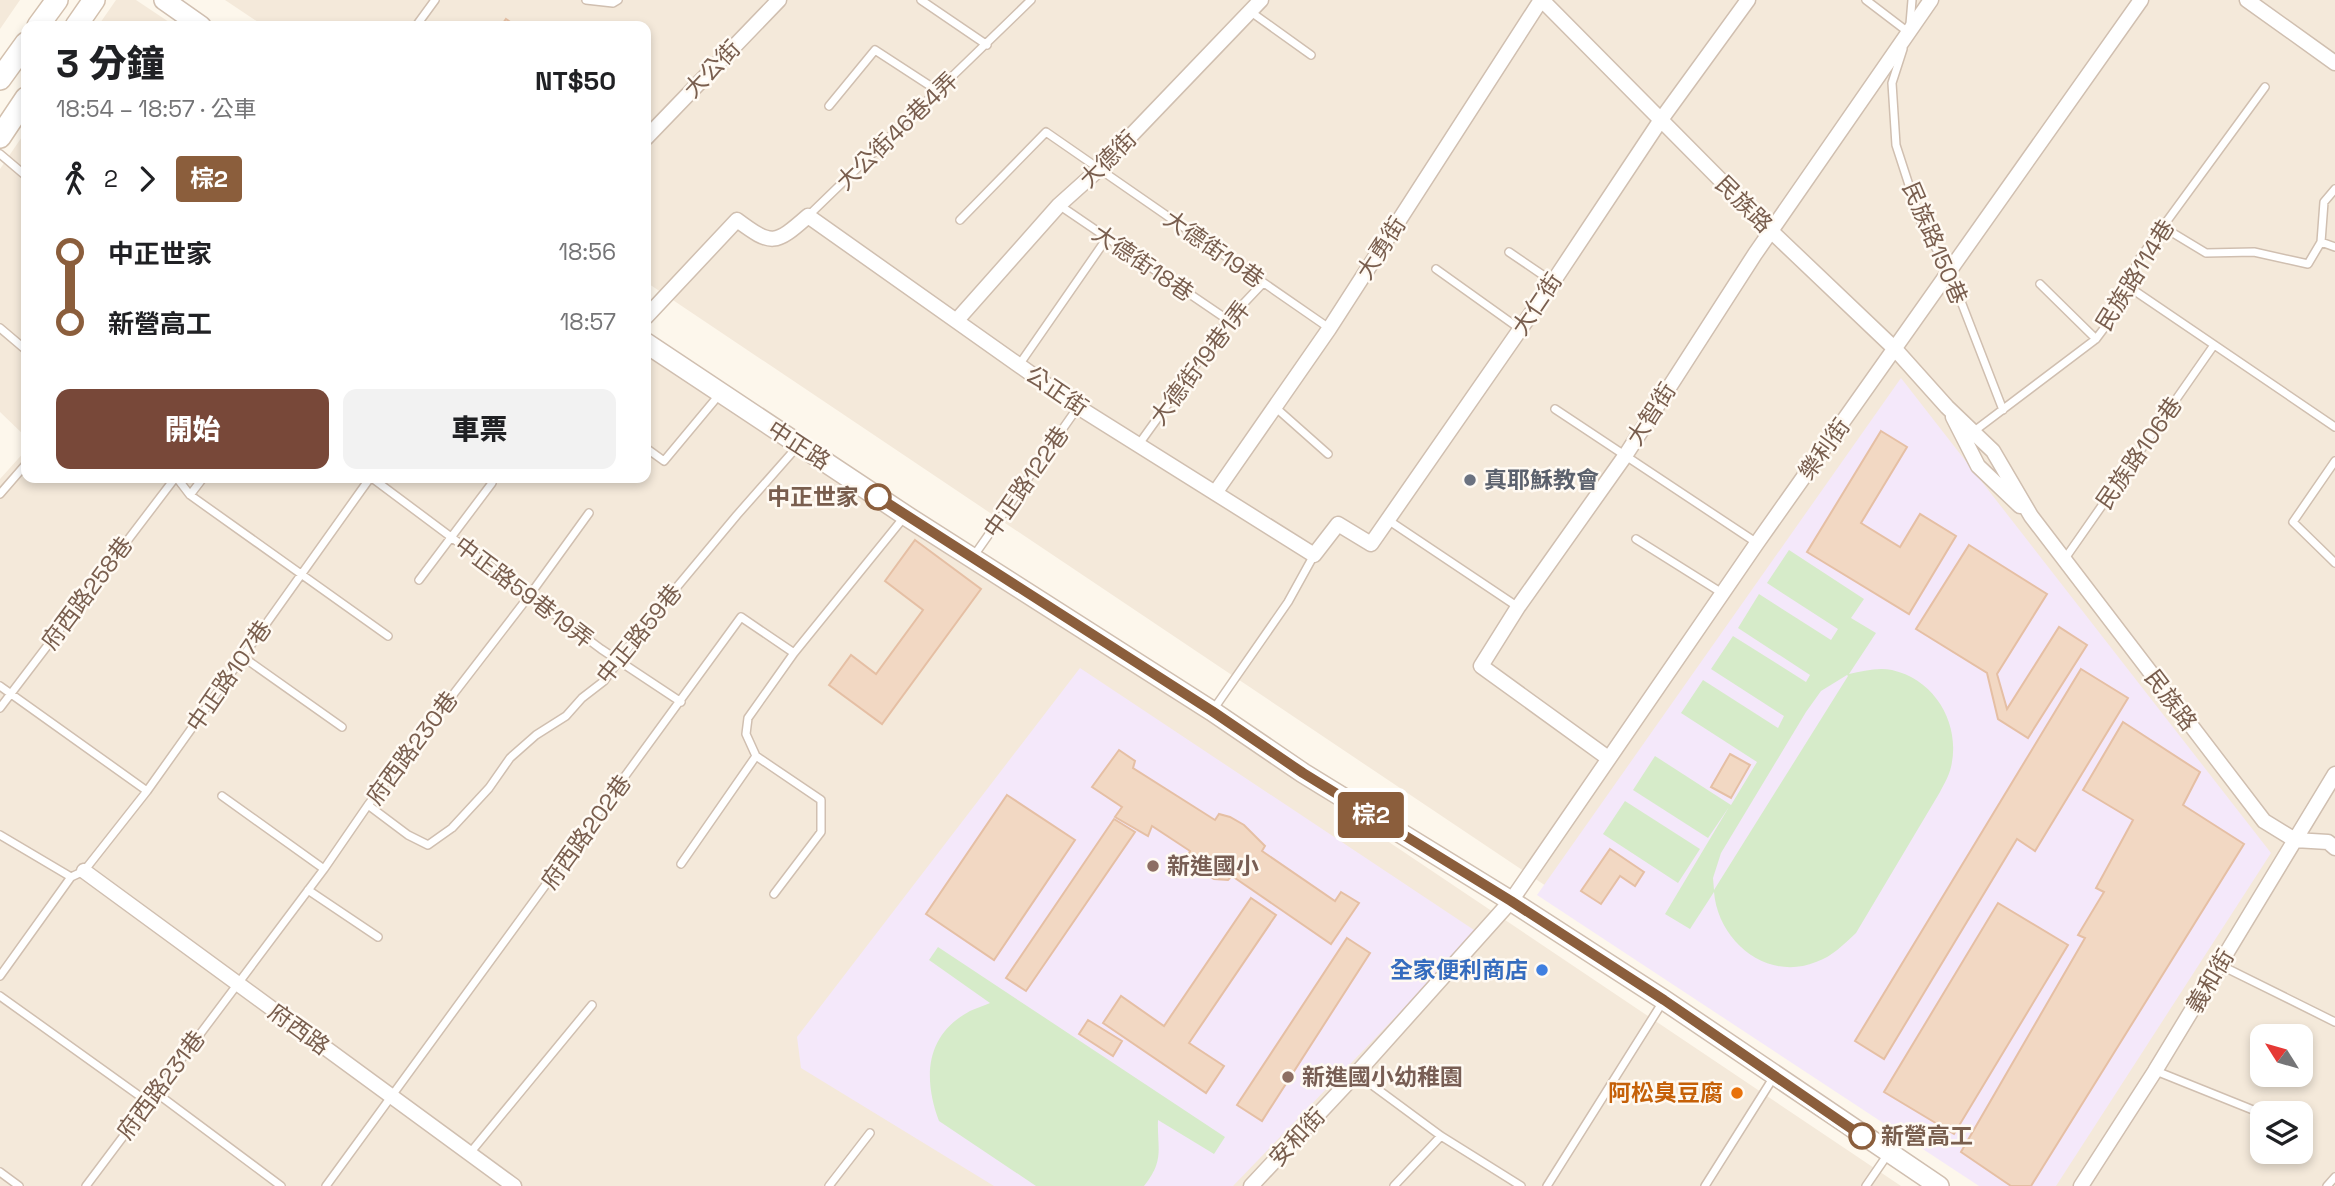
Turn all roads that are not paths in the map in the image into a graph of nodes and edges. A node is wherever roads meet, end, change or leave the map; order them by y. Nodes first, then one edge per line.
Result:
1 (57, 0) edge
2 (94, 0) edge
3 (164, 0) edge
4 (435, 0) edge
5 (586, 0) edge
6 (618, 0) edge
7 (779, 0) edge
8 (921, 0) edge
9 (1031, 0) edge
10 (1261, 0) edge
11 (1542, 0) edge
12 (1748, 0) edge
13 (1866, 0) edge
14 (1912, 0) edge
15 (1931, 0) edge
16 (2141, 0) edge
17 (2247, 0) edge
18 (1251, 12) junction
19 (42, 21) edge
20 (79, 21) edge
21 (194, 21) edge
22 (420, 21) edge
23 (1909, 32) junction
24 (987, 45) junction
25 (21, 50) edge
26 (1311, 55) dead end
27 (2335, 63) edge
28 (0, 79) edge
29 (2265, 88) dead end
30 (938, 91) junction
31 (21, 105) edge
32 (829, 106) dead end
33 (1660, 121) junction
34 (651, 133) edge
35 (0, 136) edge
36 (0, 154) edge
37 (1098, 170) junction
38 (21, 172) edge
39 (2335, 189) edge
40 (1059, 205) junction
41 (808, 216) junction
42 (960, 220) dead end
43 (2163, 227) junction
44 (1771, 231) junction
45 (1107, 238) junction
46 (2321, 243) junction
47 (2335, 247) edge
48 (1509, 252) dead end
49 (1436, 269) dead end
50 (1950, 272) junction
51 (1553, 282) junction
52 (1263, 283) junction
53 (2040, 284) dead end
54 (2129, 287) junction
55 (651, 312) edge
56 (957, 320) junction
57 (1228, 320) junction
58 (0, 328) edge
59 (1329, 329) junction
60 (1520, 329) junction
61 (2096, 339) junction
62 (2214, 345) junction
63 (21, 346) edge
64 (651, 346) edge
65 (1895, 349) junction
66 (1020, 365) junction
67 (720, 393) junction
68 (1078, 407) junction
69 (1275, 407) junction
70 (1947, 407) junction
71 (1555, 409) dead end
72 (2003, 410) junction
73 (2335, 427) edge
74 (1973, 432) junction
75 (1139, 444) junction
76 (799, 445) junction
77 (651, 452) edge
78 (1328, 454) dead end
79 (1625, 456) junction
80 (2335, 461) edge
81 (21, 470) edge
82 (172, 483) edge
83 (180, 483) edge
84 (199, 483) edge
85 (367, 483) edge
86 (378, 483) edge
87 (492, 483) dead end
88 (1215, 493) junction
89 (0, 494) edge
90 (190, 495) junction
91 (589, 513) dead end
92 (905, 515) junction
93 (2031, 516) junction
94 (1388, 520) junction
95 (450, 537) junction
96 (1636, 539) dead end
97 (1757, 542) junction
98 (1314, 555) junction
99 (973, 557) junction
100 (2064, 560) junction
101 (2335, 563) edge
102 (301, 574) junction
103 (419, 580) dead end
104 (1722, 593) junction
105 (529, 596) junction
106 (1518, 607) junction
107 (388, 636) dead end
108 (794, 653) junction
109 (243, 657) junction
110 (619, 660) junction
111 (0, 686) edge
112 (11, 693) junction
113 (681, 702) junction
114 (0, 708) edge
115 (1212, 711) junction
116 (342, 727) dead end
117 (756, 756) junction
118 (1608, 758) junction
119 (2335, 774) edge
120 (147, 790) junction
121 (222, 796) dead end
122 (368, 805) junction
123 (2, 839) edge
124 (2295, 840) junction
125 (2335, 848) edge
126 (681, 864) dead end
127 (324, 869) junction
128 (78, 874) junction
129 (308, 890) junction
130 (774, 894) dead end
131 (1511, 901) junction
132 (378, 937) dead end
133 (2220, 965) junction
134 (0, 976) edge
135 (237, 983) junction
136 (0, 996) edge
137 (1664, 1000) junction
138 (592, 1005) dead end
139 (2335, 1022) edge
140 (2155, 1070) junction
141 (1356, 1074) junction
142 (1775, 1075) junction
143 (155, 1092) junction
144 (392, 1098) junction
145 (148, 1102) junction
146 (2250, 1109) edge
147 (870, 1133) dead end
148 (1441, 1136) junction
149 (470, 1154) junction
150 (1888, 1154) junction
151 (0, 1172) edge
152 (2335, 1177) edge
153 (19, 1186) edge
154 (86, 1186) edge
155 (281, 1186) edge
156 (326, 1186) edge
157 (514, 1186) edge
158 (829, 1186) edge
159 (1251, 1186) edge
160 (1394, 1186) edge
161 (1521, 1186) edge
162 (1547, 1186) edge
163 (1705, 1186) edge
164 (1866, 1186) edge
165 (1939, 1186) edge
166 (2081, 1186) edge
167 (2328, 1186) edge

1 - 19 main road
2 - 20 main road
3 - 21 street
4 - 22 lane
5 - 6 lane
7 - 34 street, 大公街
8 - 24 lane
9 - 24 lane, 大公街46巷4弄
10 - 18 street, 大德街
11 - 33 street, 民族路
11 - 59 street, 大勇街
12 - 33 street, 大仁街
13 - 23 lane
14 - 23 lane, 民族路150巷
15 - 23 street, 民族路150巷
16 - 50 street, 樂利街
17 - 27 street
18 - 26 lane
18 - 37 street, 大德街
23 - 44 street, 大智街
23 - 50 lane, 民族路150巷
24 - 30 lane, 大公街46巷4弄
25 - 28 main road
29 - 43 lane, 民族路114巷
30 - 32 lane
30 - 41 lane, 大公街46巷4弄
31 - 35 main road
33 - 44 street, 民族路
33 - 51 street, 大仁街
36 - 38 lane
37 - 40 street, 大德街
37 - 42 lane, 大德街19巷
37 - 52 lane, 大德街19巷
39 - 46 lane
40 - 45 lane, 大德街18巷
40 - 56 street, 大德街
41 - 55 street
41 - 56 street, 公正街
43 - 46 lane
43 - 54 lane, 民族路114巷
44 - 65 street, 民族路
44 - 79 street, 大智街
45 - 57 lane, 大德街18巷
45 - 66 lane
46 - 47 lane
48 - 51 lane
49 - 60 lane
50 - 65 street, 樂利街
50 - 72 lane, 民族路150巷
51 - 60 street, 大仁街
52 - 57 lane, 大德街19巷1弄
52 - 59 lane, 大德街19巷
53 - 61 lane
54 - 61 lane, 民族路114巷
54 - 62 lane
56 - 66 street, 公正街
57 - 75 lane, 大德街19巷1弄
58 - 63 lane
59 - 69 street, 大勇街
60 - 94 street, 大仁街
61 - 72 lane, 民族路114巷
62 - 73 lane
62 - 100 lane, 民族路106巷
64 - 67 street, 中正路
65 - 70 street, 民族路
65 - 97 street, 樂利街
66 - 68 street, 公正街
67 - 76 street, 中正路
67 - 77 lane
68 - 75 street, 公正街
68 - 99 lane, 中正路122巷
69 - 78 lane
69 - 88 street, 大勇街
70 - 74 street, 民族路
70 - 93 street, 民族路
71 - 79 lane
72 - 74 lane, 民族路114巷
74 - 93 street, 民族路
75 - 88 street, 公正街
76 - 92 street, 中正路
76 - 110 lane, 中正路59巷
79 - 97 lane
79 - 106 street, 大智街
80 - 101 lane
81 - 89 lane
82 - 112 lane, 府西路258巷
83 - 90 lane
84 - 90 lane
85 - 102 lane, 中正路107巷
86 - 95 lane, 中正路59巷19弄
87 - 95 lane
88 - 98 street, 公正街
90 - 102 lane
91 - 105 lane, 府西路230巷
92 - 99 street, 中正路
92 - 108 lane
93 - 100 street, 民族路
94 - 98 street, 大仁街
94 - 106 lane
95 - 103 lane
95 - 105 lane, 中正路59巷19弄
96 - 104 lane
97 - 104 street, 樂利街
98 - 115 lane
99 - 115 street, 中正路
100 - 124 street, 民族路
102 - 107 lane
102 - 109 lane, 中正路107巷
104 - 118 street, 樂利街
105 - 110 lane, 中正路59巷19弄
105 - 122 lane, 府西路230巷
106 - 118 street, 大智街
108 - 113 lane, 府西路202巷
108 - 117 lane
109 - 116 lane
109 - 120 lane, 中正路107巷
110 - 113 lane, 中正路59巷19弄
110 - 122 lane, 中正路59巷
111 - 112 lane
112 - 114 lane, 府西路258巷
112 - 120 lane
113 - 144 lane, 府西路202巷
115 - 131 street, 中正路
117 - 126 lane
117 - 130 lane
118 - 131 street, 樂利街
119 - 124 street, 義和街
120 - 128 lane, 中正路107巷
121 - 127 lane
122 - 127 lane, 府西路230巷
123 - 128 lane
124 - 125 street, 民族路
124 - 133 street, 義和街
127 - 129 lane, 府西路230巷
128 - 134 lane, 中正路107巷
128 - 135 street, 府西路
129 - 132 lane
129 - 135 lane, 府西路230巷
131 - 137 street, 中正路
131 - 141 street, 安和街
133 - 139 lane
133 - 140 street, 義和街
135 - 143 lane, 府西路231巷
135 - 144 street, 府西路
136 - 145 lane
137 - 142 street, 中正路
137 - 162 lane
138 - 149 lane
140 - 146 lane
140 - 166 street, 義和街
141 - 148 lane
141 - 159 street, 安和街
142 - 150 street, 中正路
142 - 163 lane
143 - 145 lane, 府西路231巷
143 - 155 lane
144 - 149 street, 府西路
144 - 156 lane, 府西路202巷
145 - 154 lane, 府西路231巷
147 - 158 lane
148 - 160 lane
148 - 161 lane
149 - 157 street, 府西路
150 - 164 lane
150 - 165 street, 中正路
151 - 153 lane
152 - 167 lane

